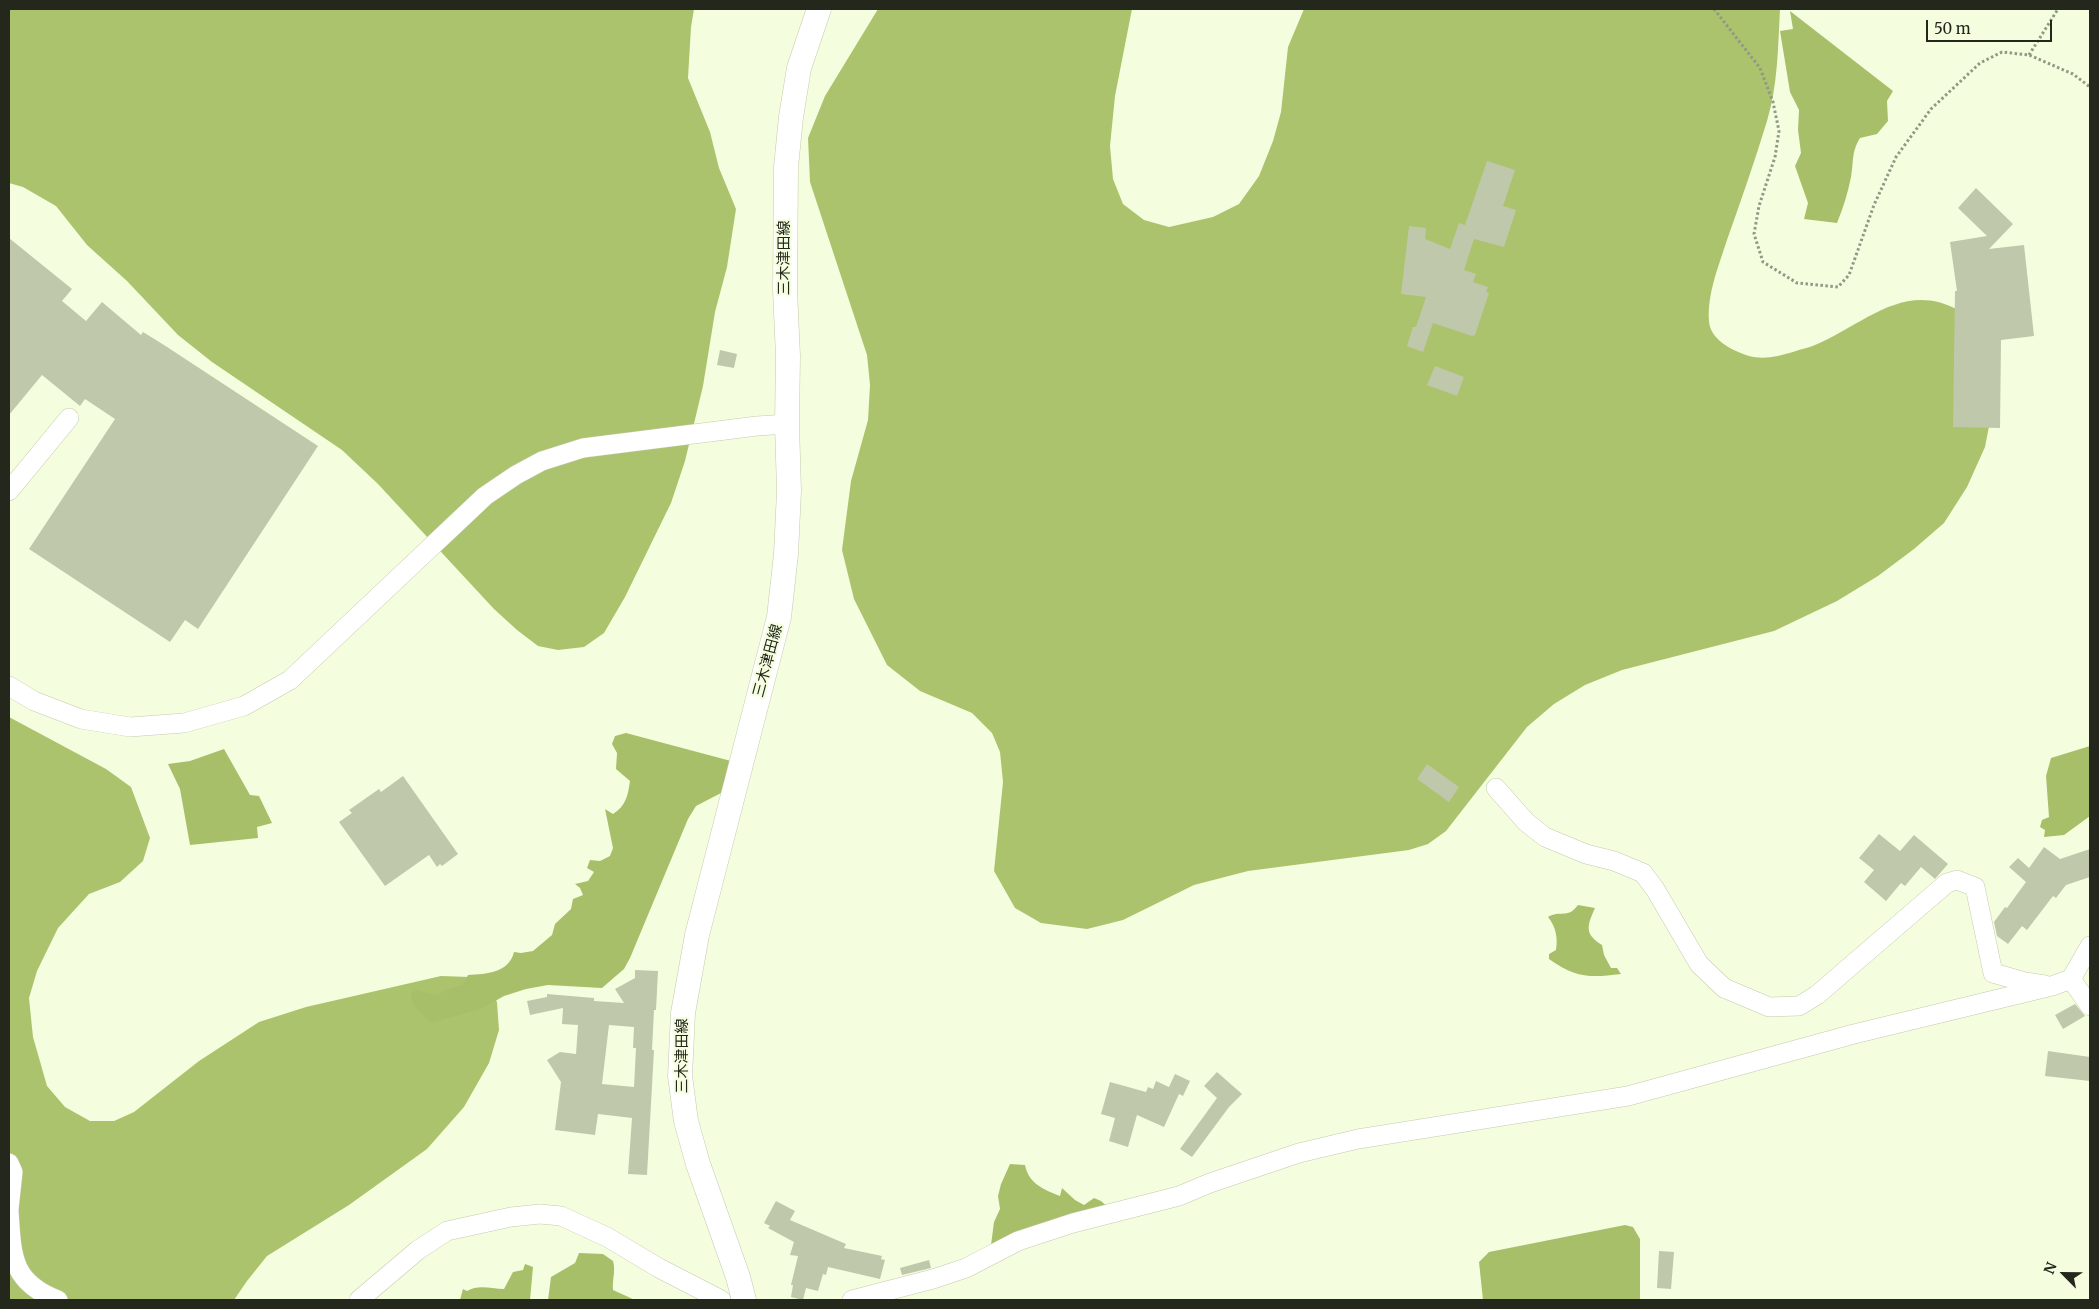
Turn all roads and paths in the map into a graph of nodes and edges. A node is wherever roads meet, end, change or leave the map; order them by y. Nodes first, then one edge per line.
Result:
1 (819, 9) edge
2 (1714, 9) edge
3 (2058, 9) edge
4 (2029, 55) junction
5 (2090, 86) edge
6 (69, 418) dead end
7 (787, 424) junction
8 (9, 491) edge
9 (9, 686) edge
10 (1496, 788) dead end
11 (2090, 946) edge
12 (2071, 979) junction
13 (2052, 986) junction
14 (2090, 1006) edge
15 (9, 1163) edge
16 (9, 1210) edge
17 (58, 1300) edge
18 (359, 1300) edge
19 (721, 1300) edge
20 (744, 1300) edge
21 (852, 1300) edge

1 - 7 main road, 三木津田線
2 - 4 path
3 - 4 path
4 - 5 path
6 - 8 street
7 - 9 street
7 - 20 main road, 三木津田線
10 - 13 street
11 - 12 street
12 - 13 street
12 - 14 street
13 - 21 street
15 - 16 street
16 - 17 street
18 - 19 street

